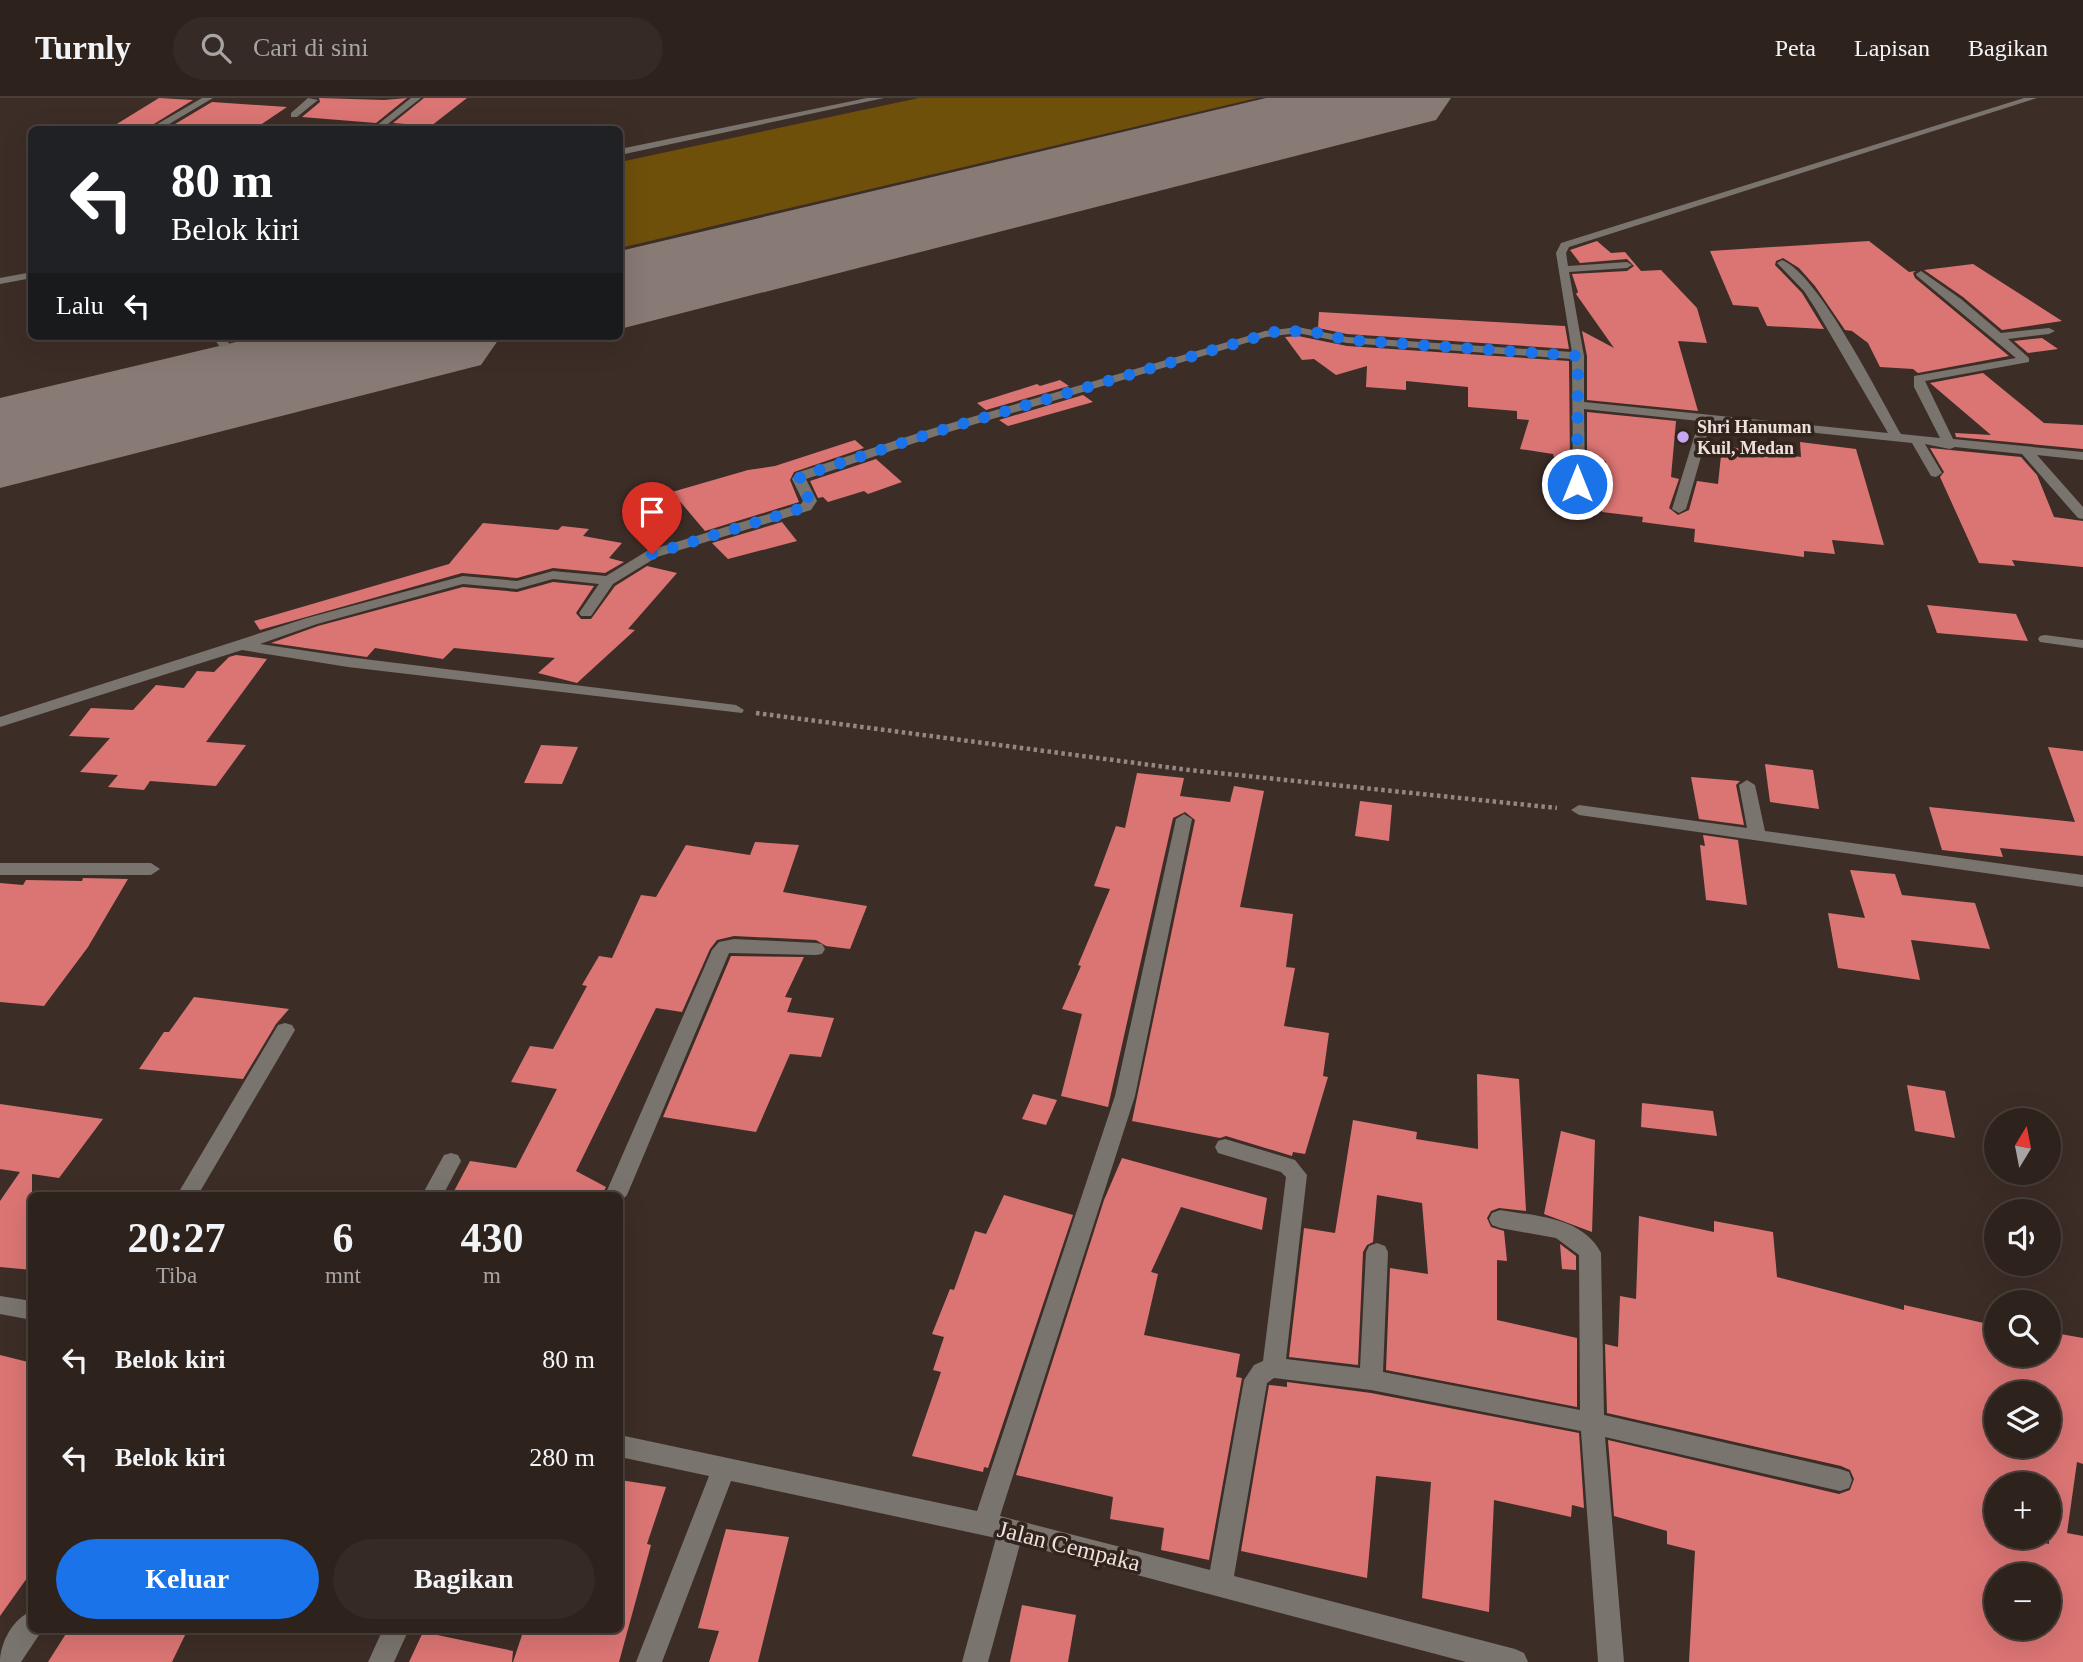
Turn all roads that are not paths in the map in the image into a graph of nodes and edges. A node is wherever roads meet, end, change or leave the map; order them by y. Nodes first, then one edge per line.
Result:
1 (209, 98) edge
2 (312, 98) edge
3 (417, 98) edge
4 (880, 98) edge
5 (2033, 98) edge
6 (294, 115) dead end
7 (158, 126) edge
8 (380, 126) edge
9 (623, 151) edge
10 (1782, 263) dead end
11 (1627, 265) dead end
12 (1564, 270) junction
13 (1920, 275) dead end
14 (28, 276) edge
15 (0, 281) edge
16 (2049, 331) dead end
17 (2000, 337) junction
18 (1578, 356) junction
19 (1577, 405) junction
20 (1707, 416) junction
21 (1896, 436) junction
22 (1916, 439) junction
23 (1950, 445) junction
24 (2027, 452) junction
25 (2083, 456) edge
26 (1936, 473) dead end
27 (1577, 484) dead end
28 (1679, 509) dead end
29 (2083, 515) edge
30 (608, 581) junction
31 (586, 613) dead end
32 (2045, 639) dead end
33 (2083, 644) edge
34 (241, 645) junction
35 (736, 710) road end
36 (0, 722) edge
37 (1747, 785) dead end
38 (1579, 810) road end
39 (1184, 819) dead end
40 (1757, 835) junction
41 (0, 869) edge
42 (150, 869) dead end
43 (2083, 881) edge
44 (817, 949) dead end
45 (285, 1030) dead end
46 (1225, 1147) dead end
47 (451, 1161) dead end
48 (189, 1192) edge
49 (434, 1192) edge
50 (617, 1192) edge
51 (1500, 1219) dead end
52 (1377, 1252) dead end
53 (0, 1305) edge
54 (28, 1310) edge
55 (1274, 1368) junction
56 (1371, 1380) junction
57 (1592, 1423) junction
58 (623, 1447) edge
59 (724, 1468) junction
60 (1840, 1480) dead end
61 (985, 1524) junction
62 (1011, 1530) junction
63 (1220, 1584) junction
64 (28, 1629) edge
65 (395, 1633) edge
66 (5, 1662) edge
67 (381, 1662) edge
68 (649, 1662) edge
69 (975, 1662) edge
70 (1515, 1662) edge
71 (1611, 1662) edge

1 - 7 street
2 - 6 street
3 - 8 street
4 - 9 street
5 - 12 street
10 - 21 street
11 - 12 street
12 - 18 street
13 - 17 street
14 - 15 street
16 - 17 street
17 - 23 street
18 - 19 street
18 - 30 street
19 - 20 street
19 - 27 street
20 - 21 street
20 - 28 street
21 - 22 street
22 - 23 street
22 - 26 street
23 - 24 street
24 - 25 street
24 - 29 street
30 - 31 street
30 - 34 street
32 - 33 street
34 - 35 street
34 - 36 street
37 - 40 street
38 - 40 street
39 - 61 street
40 - 43 street
41 - 42 street
44 - 50 street
45 - 48 street
46 - 55 street
47 - 49 street
51 - 57 street
52 - 56 street
53 - 54 street
55 - 56 street
55 - 63 street
56 - 57 street
57 - 60 street
57 - 71 street
58 - 59 street, Jalan Cempaka
59 - 61 street, Jalan Cempaka
59 - 68 street
61 - 62 street, Jalan Cempaka
62 - 63 street, Jalan Cempaka
62 - 69 street
63 - 70 street, Jalan Cempaka
64 - 66 street
65 - 67 street

